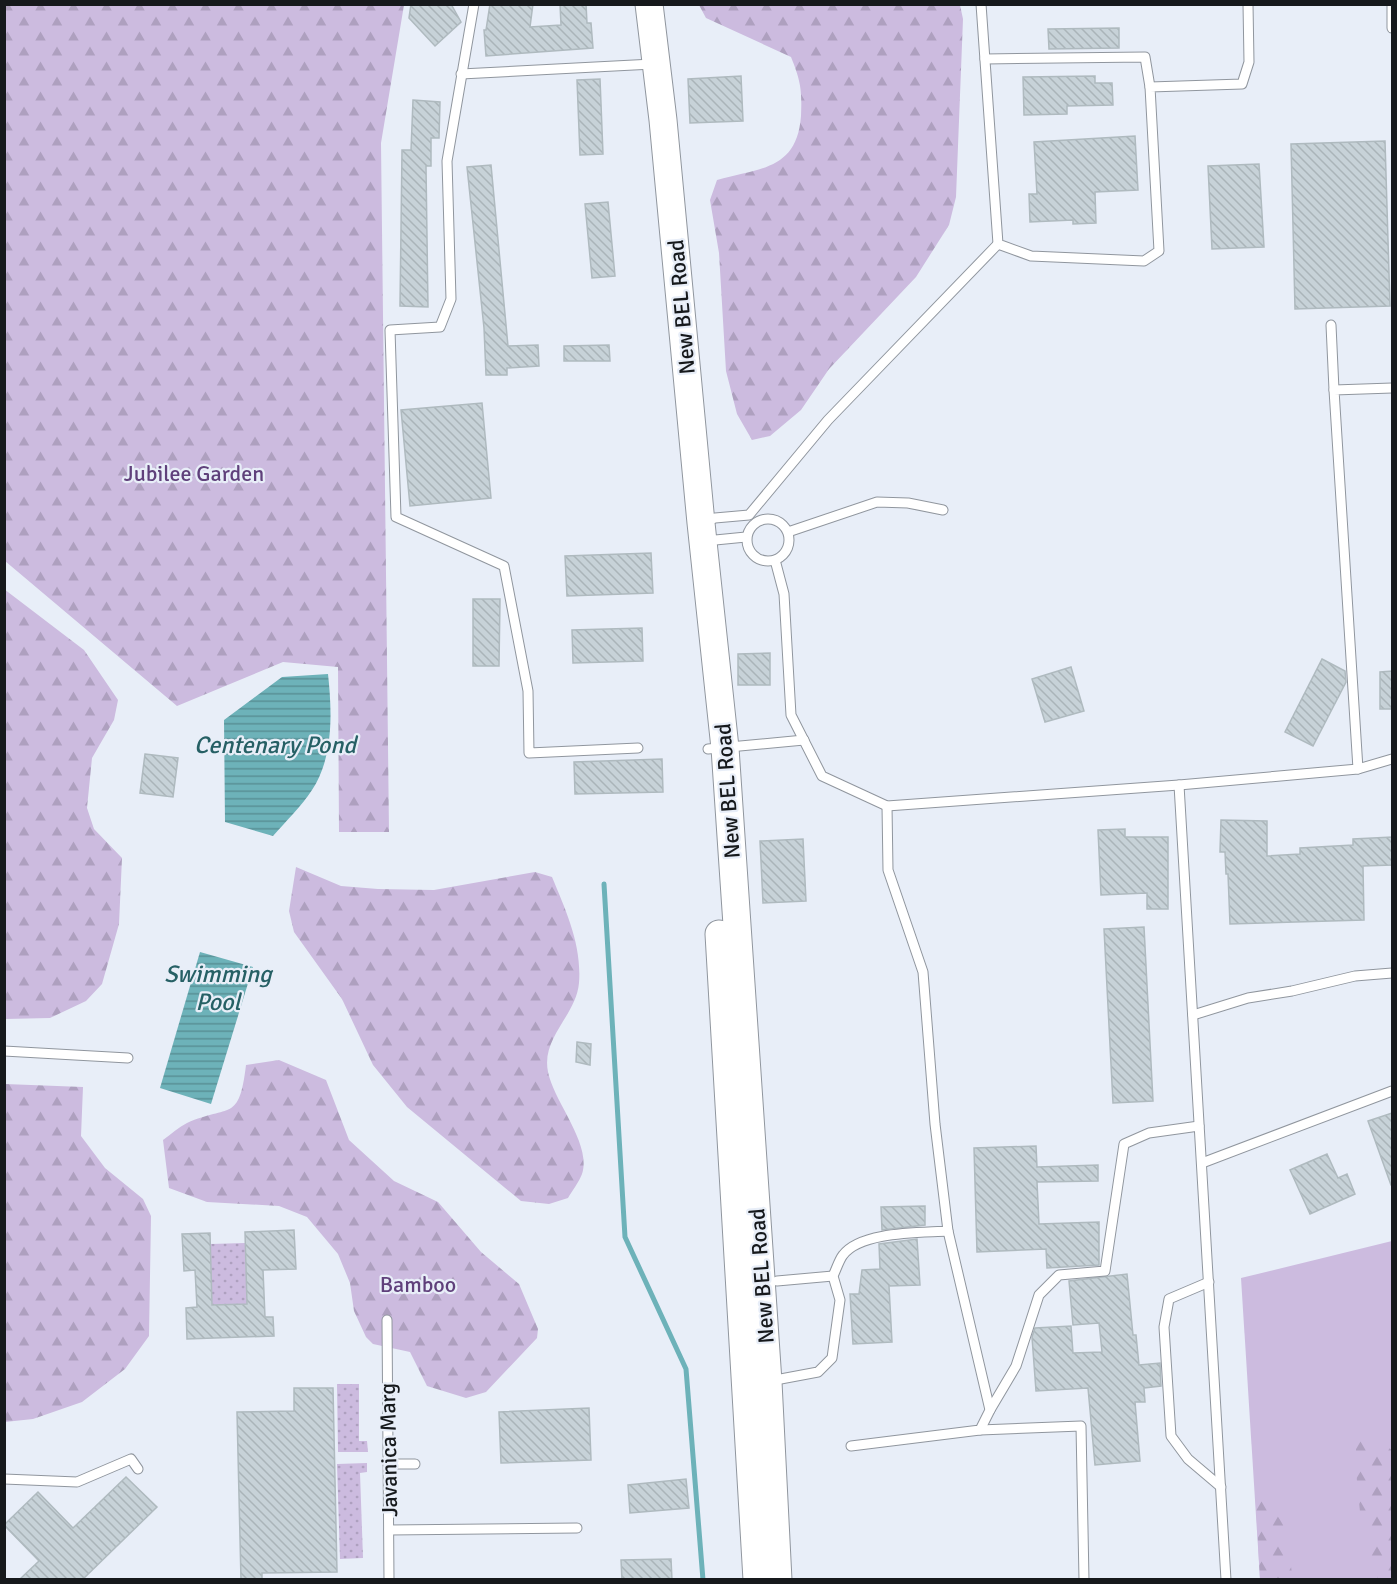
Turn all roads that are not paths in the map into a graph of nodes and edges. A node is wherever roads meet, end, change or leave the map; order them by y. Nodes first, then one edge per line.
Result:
1 (474, 4) edge
2 (636, 4) edge
3 (649, 4) edge
4 (981, 4) edge
5 (1248, 4) edge
6 (1392, 4) edge
7 (1392, 28) edge
8 (985, 59) junction
9 (650, 63) junction
10 (461, 74) junction
11 (1150, 87) junction
12 (998, 243) junction
13 (1331, 325) dead end
14 (1392, 388) edge
15 (1334, 390) junction
16 (943, 510) dead end
17 (702, 532) junction
18 (788, 532) junction
19 (746, 537) junction
20 (776, 560) junction
21 (804, 740) junction
22 (638, 748) dead end
23 (717, 748) junction
24 (1392, 759) edge
25 (1358, 769) junction
26 (1179, 785) junction
27 (887, 806) junction
28 (1392, 973) edge
29 (1193, 1015) junction
30 (4, 1051) edge
31 (128, 1058) dead end
32 (1392, 1091) edge
33 (1199, 1126) junction
34 (1202, 1163) junction
35 (948, 1231) junction
36 (833, 1276) junction
37 (777, 1281) dead end
38 (1209, 1282) junction
39 (387, 1320) dead end
40 (768, 1382) junction
41 (990, 1410) junction
42 (980, 1430) junction
43 (851, 1446) dead end
44 (388, 1464) junction
45 (415, 1464) dead end
46 (138, 1469) dead end
47 (4, 1479) edge
48 (1221, 1487) junction
49 (576, 1528) dead end
50 (389, 1530) junction
51 (389, 1580) edge
52 (757, 1580) edge
53 (778, 1580) edge
54 (1084, 1580) edge
55 (1226, 1580) edge

1 - 10 lane
2 - 9 main road, New BEL Road
3 - 9 main road, New BEL Road
4 - 8 lane
5 - 11 lane
6 - 7 lane
8 - 11 lane
8 - 12 lane
9 - 10 lane
9 - 17 main road, New BEL Road
9 - 23 main road, New BEL Road
10 - 22 lane
11 - 12 lane
12 - 17 lane
13 - 15 lane
14 - 15 lane
15 - 25 lane
16 - 18 lane
17 - 19 lane
17 - 23 main road, New BEL Road
18 - 19 lane
18 - 20 lane
19 - 20 lane
20 - 21 lane
21 - 23 lane
21 - 27 lane
23 - 40 main road, New BEL Road
23 - 52 main road
24 - 25 lane
25 - 26 lane
26 - 27 lane
26 - 29 lane
27 - 35 lane
28 - 29 lane
29 - 33 lane
30 - 31 lane
32 - 34 lane
33 - 34 lane
33 - 41 lane
34 - 38 lane
35 - 36 lane
35 - 41 lane
36 - 37 lane
36 - 40 lane
38 - 48 lane
38 - 48 lane
39 - 44 lane, Javanica Marg
40 - 53 main road, New BEL Road
41 - 42 lane
42 - 43 lane
42 - 54 lane
44 - 45 lane
44 - 50 lane, Javanica Marg
46 - 47 lane
48 - 55 lane
49 - 50 lane
50 - 51 lane, Javanica Marg

